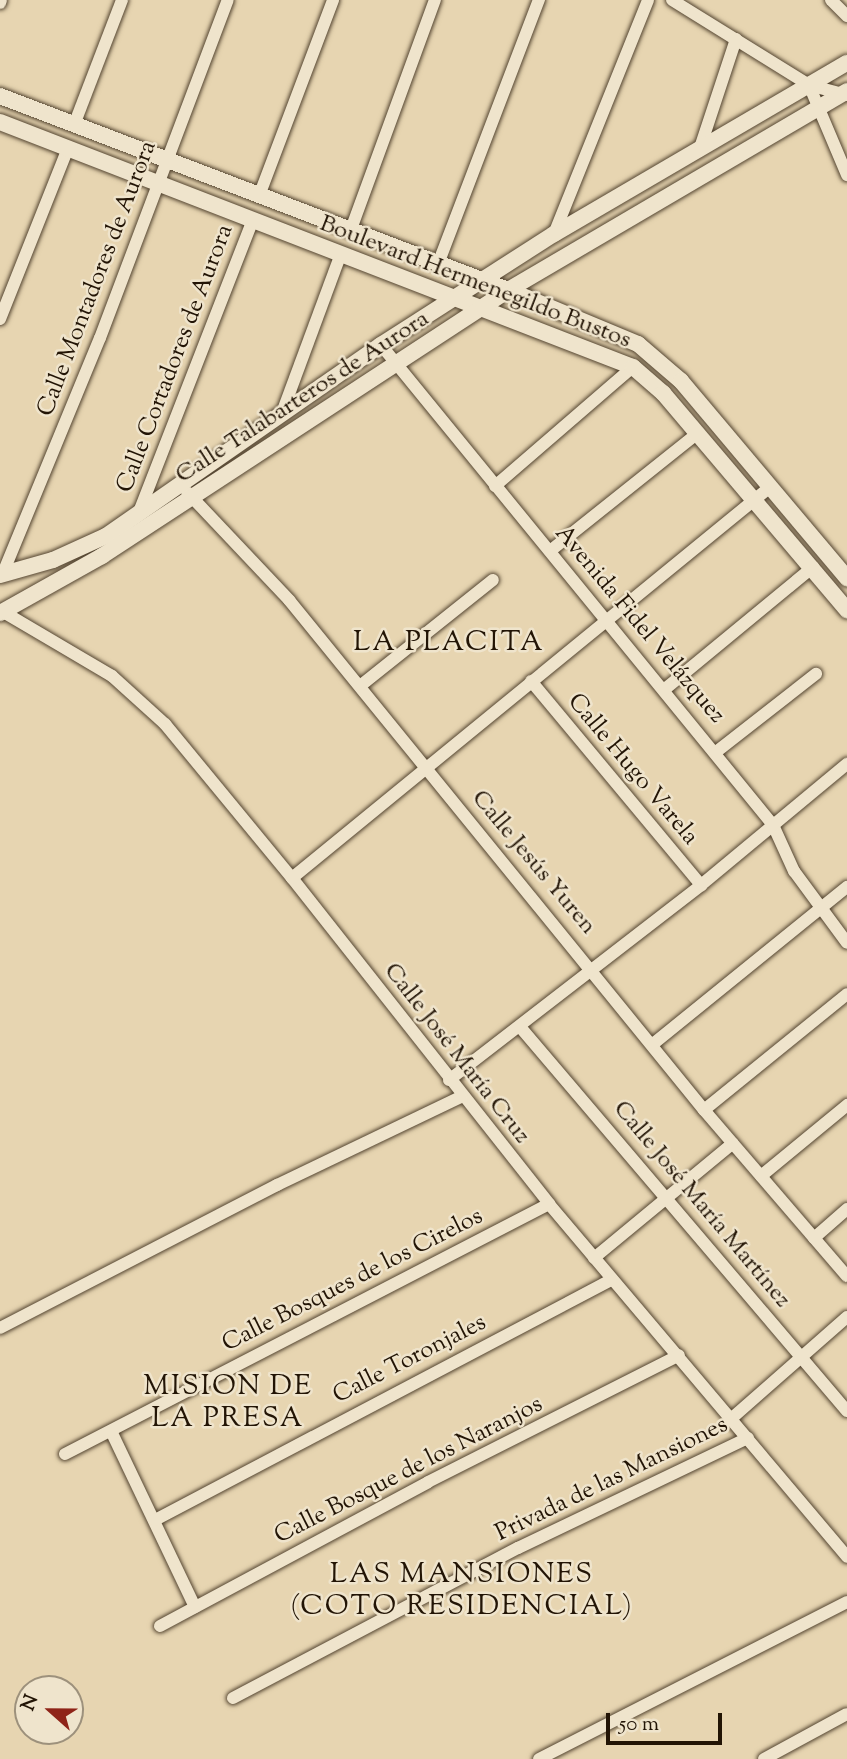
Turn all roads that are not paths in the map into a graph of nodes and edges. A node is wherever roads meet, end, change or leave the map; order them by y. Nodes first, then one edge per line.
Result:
1 (122, 0) edge
2 (228, 0) edge
3 (333, 0) edge
4 (435, 0) edge
5 (539, 0) edge
6 (648, 0) edge
7 (672, 0) edge
8 (831, 0) edge
9 (847, 16) edge
10 (736, 39) junction
11 (847, 63) edge
12 (809, 85) junction
13 (845, 94) edge
14 (0, 96) edge
15 (819, 107) junction
16 (0, 122) edge
17 (74, 125) junction
18 (68, 148) junction
19 (698, 154) junction
20 (166, 161) junction
21 (847, 175) edge
22 (158, 184) junction
23 (260, 196) junction
24 (252, 222) junction
25 (350, 232) junction
26 (554, 234) junction
27 (340, 256) junction
28 (438, 264) junction
29 (484, 281) junction
30 (508, 290) junction
31 (457, 300) junction
32 (483, 309) junction
33 (0, 319) edge
34 (381, 345) junction
35 (394, 361) junction
36 (633, 367) junction
37 (282, 413) junction
38 (698, 433) junction
39 (179, 483) junction
40 (495, 486) junction
41 (770, 487) junction
42 (192, 498) junction
43 (755, 499) junction
44 (139, 512) junction
45 (550, 551) junction
46 (813, 567) junction
47 (2, 574) edge
48 (847, 578) edge
49 (493, 580) dead end
50 (847, 610) edge
51 (1, 612) edge
52 (607, 620) junction
53 (816, 674) dead end
54 (531, 681) junction
55 (360, 686) junction
56 (665, 689) junction
57 (716, 752) junction
58 (847, 764) edge
59 (426, 766) junction
60 (773, 825) junction
61 (292, 878) junction
62 (701, 885) junction
63 (847, 887) edge
64 (822, 907) junction
65 (847, 943) edge
66 (594, 970) junction
67 (847, 994) edge
68 (522, 1028) junction
69 (653, 1044) junction
70 (449, 1080) junction
71 (461, 1097) junction
72 (847, 1105) edge
73 (704, 1110) junction
74 (733, 1143) junction
75 (761, 1176) junction
76 (669, 1197) junction
77 (549, 1204) junction
78 (847, 1209) edge
79 (814, 1238) junction
80 (594, 1258) junction
81 (847, 1276) edge
82 (611, 1280) junction
83 (847, 1317) edge
84 (0, 1328) edge
85 (679, 1355) junction
86 (802, 1356) junction
87 (847, 1410) edge
88 (732, 1418) junction
89 (111, 1431) junction
90 (748, 1438) junction
91 (65, 1454) dead end
92 (155, 1520) junction
93 (847, 1557) edge
94 (847, 1602) edge
95 (195, 1606) junction
96 (160, 1626) dead end
97 (233, 1698) dead end
98 (847, 1714) edge
99 (539, 1759) edge
100 (764, 1759) edge

1 - 17 street
2 - 20 street, Calle Montadores de Aurora
3 - 23 street
4 - 25 street
5 - 28 street
6 - 26 street
7 - 10 street
8 - 9 street
10 - 12 street
10 - 19 street
11 - 12 street, Calle Talabarteros de Aurora
12 - 13 street
12 - 15 street
12 - 19 street, Calle Talabarteros de Aurora
13 - 15 street, Calle Talabarteros de Aurora
14 - 17 street, Boulevard Hermenegildo Bustos
15 - 21 street
15 - 30 street, Calle Talabarteros de Aurora
16 - 18 street, Boulevard Hermenegildo Bustos
17 - 20 street, Boulevard Hermenegildo Bustos
18 - 22 street, Boulevard Hermenegildo Bustos
18 - 33 street
19 - 26 street, Calle Talabarteros de Aurora
20 - 22 street, Calle Montadores de Aurora
20 - 23 street, Boulevard Hermenegildo Bustos
22 - 24 street, Boulevard Hermenegildo Bustos
22 - 47 street, Calle Montadores de Aurora
23 - 25 street, Boulevard Hermenegildo Bustos
24 - 27 street, Boulevard Hermenegildo Bustos
24 - 44 street, Calle Cortadores de Aurora
25 - 28 street, Boulevard Hermenegildo Bustos
26 - 29 street, Calle Talabarteros de Aurora
27 - 31 street, Boulevard Hermenegildo Bustos
27 - 37 street
28 - 29 street, Boulevard Hermenegildo Bustos
29 - 30 street, Boulevard Hermenegildo Bustos
29 - 31 street, Calle Talabarteros de Aurora
30 - 32 street, Calle Talabarteros de Aurora
30 - 41 street, Boulevard Hermenegildo Bustos
31 - 32 street, Boulevard Hermenegildo Bustos
31 - 34 street, Calle Talabarteros de Aurora
32 - 35 street, Calle Talabarteros de Aurora
32 - 36 street, Boulevard Hermenegildo Bustos
34 - 35 street, Avenida Fidel Velázquez
34 - 37 street, Calle Talabarteros de Aurora
35 - 40 street, Avenida Fidel Velázquez
35 - 42 street, Calle Talabarteros de Aurora
36 - 38 street, Boulevard Hermenegildo Bustos
36 - 40 street
37 - 39 street, Calle Talabarteros de Aurora
38 - 43 street, Boulevard Hermenegildo Bustos
38 - 45 street
39 - 42 street, Calle Jesús Yuren
39 - 44 street, Calle Talabarteros de Aurora
40 - 45 street, Avenida Fidel Velázquez
41 - 43 street
41 - 48 street, Boulevard Hermenegildo Bustos
42 - 51 street, Calle Talabarteros de Aurora
42 - 55 street, Calle Jesús Yuren
43 - 46 street, Boulevard Hermenegildo Bustos
43 - 52 street
44 - 47 street, Calle Talabarteros de Aurora
45 - 52 street, Avenida Fidel Velázquez
46 - 50 street, Boulevard Hermenegildo Bustos
46 - 56 street
49 - 55 street
51 - 61 street, Calle José María Cruz
52 - 54 street
52 - 56 street, Avenida Fidel Velázquez
53 - 57 street
54 - 59 street
54 - 62 street, Calle Hugo Varela
55 - 59 street, Calle Jesús Yuren
56 - 57 street, Avenida Fidel Velázquez
57 - 60 street, Avenida Fidel Velázquez
58 - 60 street
59 - 61 street
59 - 66 street, Calle Jesús Yuren
60 - 62 street
60 - 64 street, Avenida Fidel Velázquez
61 - 70 street, Calle José María Cruz
62 - 66 street
63 - 64 street
64 - 65 street, Avenida Fidel Velázquez
64 - 69 street
66 - 68 street
66 - 69 street, Calle Jesús Yuren
67 - 73 street
68 - 70 street
68 - 76 street, Calle José María Martínez
69 - 73 street, Calle Jesús Yuren
70 - 71 street, Calle José María Cruz
71 - 77 street, Calle José María Cruz
71 - 84 street
72 - 75 street
73 - 74 street, Calle Jesús Yuren
74 - 75 street, Calle Jesús Yuren
74 - 76 street
75 - 79 street, Calle Jesús Yuren
76 - 80 street
76 - 86 street, Calle José María Martínez
77 - 80 street, Calle José María Cruz
77 - 89 street, Calle Bosques de los Cirelos
78 - 79 street
79 - 81 street, Calle Jesús Yuren
80 - 82 street, Calle José María Cruz
82 - 85 street, Calle José María Cruz
82 - 92 street, Calle Toronjales
83 - 86 street
85 - 88 street, Calle José María Cruz
85 - 95 street, Calle Bosque de los Naranjos
86 - 87 street, Calle José María Martínez
86 - 88 street
88 - 90 street, Calle José María Cruz
89 - 91 street, Calle Bosques de los Cirelos
89 - 92 street
90 - 93 street, Calle José María Cruz
90 - 97 street, Privada de las Mansiones
92 - 95 street
94 - 99 street
95 - 96 street, Calle Bosque de los Naranjos
98 - 100 street

